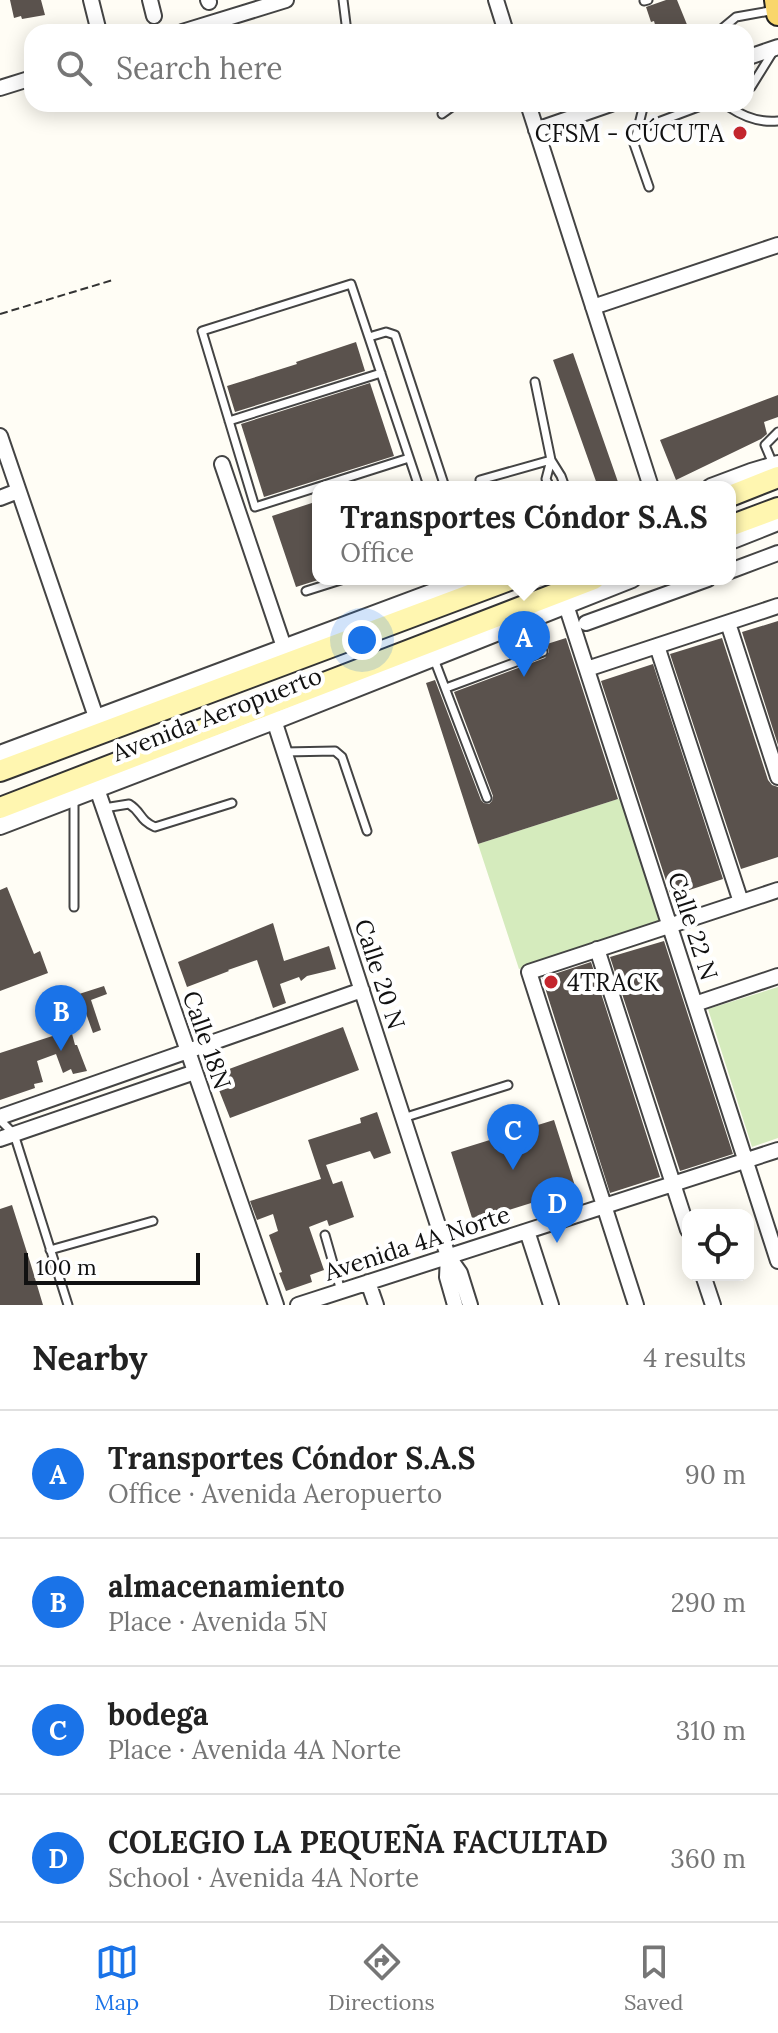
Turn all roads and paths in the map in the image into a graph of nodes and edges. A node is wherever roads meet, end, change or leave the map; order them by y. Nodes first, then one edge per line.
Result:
1 (91, 0) edge
2 (150, 0) edge
3 (286, 0) edge
4 (343, 0) edge
5 (496, 0) edge
6 (776, 0) edge
7 (778, 12) edge
8 (154, 16) dead end
9 (97, 24) edge
10 (208, 24) edge
11 (346, 24) edge
12 (504, 24) edge
13 (728, 24) edge
14 (776, 47) edge
15 (754, 55) edge
16 (24, 80) edge
17 (754, 82) edge
18 (0, 88) edge
19 (445, 112) edge
20 (530, 112) edge
21 (580, 112) edge
22 (642, 112) edge
23 (685, 112) edge
24 (737, 112) edge
25 (442, 114) dead end
26 (778, 121) edge
27 (536, 130) junction
28 (637, 130) junction
29 (649, 187) dead end
30 (778, 245) edge
31 (113, 280) dead end
32 (593, 307) junction
33 (0, 314) edge
34 (369, 337) junction
35 (381, 373) junction
36 (535, 382) dead end
37 (229, 421) junction
38 (778, 432) edge
39 (0, 436) edge
40 (409, 458) junction
41 (551, 460) junction
42 (222, 464) dead end
43 (777, 471) edge
44 (480, 480) dead end
45 (337, 481) edge
46 (417, 481) edge
47 (443, 481) edge
48 (547, 481) edge
49 (563, 481) edge
50 (649, 481) edge
51 (736, 481) edge
52 (312, 489) edge
53 (18, 491) junction
54 (736, 493) edge
55 (0, 498) edge
56 (778, 508) edge
57 (778, 522) edge
58 (736, 524) edge
59 (736, 539) edge
60 (778, 553) edge
61 (736, 569) edge
62 (325, 585) edge
63 (443, 585) edge
64 (496, 585) edge
65 (580, 585) edge
66 (617, 585) edge
67 (691, 585) edge
68 (306, 591) dead end
69 (566, 605) junction
70 (778, 606) edge
71 (379, 612) junction
72 (530, 619) junction
73 (586, 623) dead end
74 (728, 623) junction
75 (365, 635) junction
76 (657, 646) junction
77 (284, 647) junction
78 (434, 657) junction
79 (385, 668) junction
80 (587, 669) junction
81 (238, 673) junction
82 (446, 688) junction
83 (272, 713) junction
84 (96, 717) junction
85 (284, 752) junction
86 (0, 754) edge
87 (0, 771) edge
88 (778, 777) edge
89 (97, 789) junction
90 (74, 798) junction
91 (487, 798) dead end
92 (232, 803) dead end
93 (0, 808) edge
94 (103, 808) junction
95 (0, 826) edge
96 (367, 831) dead end
97 (778, 890) edge
98 (741, 902) junction
99 (74, 907) dead end
100 (670, 926) junction
101 (597, 949) junction
102 (778, 976) edge
103 (362, 990) junction
104 (695, 1004) junction
105 (188, 1052) junction
106 (195, 1072) junction
107 (508, 1085) dead end
108 (0, 1118) edge
109 (403, 1118) junction
110 (7, 1137) edge
111 (778, 1150) edge
112 (745, 1160) junction
113 (673, 1184) junction
114 (604, 1206) junction
115 (682, 1212) edge
116 (153, 1221) dead end
117 (527, 1231) junction
118 (325, 1235) dead end
119 (50, 1250) junction
120 (448, 1256) junction
121 (778, 1261) edge
122 (705, 1281) edge
123 (368, 1282) junction
124 (342, 1291) junction
125 (68, 1305) edge
126 (276, 1305) edge
127 (298, 1305) edge
128 (376, 1305) edge
129 (455, 1305) edge
130 (470, 1305) edge
131 (551, 1305) edge
132 (636, 1305) edge
133 (713, 1305) edge

1 - 9 street
2 - 8 street
3 - 10 street
4 - 11 lane
5 - 12 street
6 - 7 main road
7 - 13 lane
14 - 15 street
14 - 17 lane
16 - 18 street
19 - 25 lane
20 - 27 street
21 - 27 street
22 - 28 lane
23 - 28 lane
24 - 26 lane
27 - 32 street
28 - 29 lane
30 - 32 street
31 - 33 path
32 - 50 street
34 - 35 lane
34 - 37 lane
34 - 47 lane
35 - 37 lane
35 - 40 lane
36 - 41 lane
37 - 52 lane
38 - 43 lane
39 - 53 street
40 - 45 lane
40 - 46 lane
41 - 44 lane
41 - 48 lane
41 - 49 lane
42 - 77 street
43 - 51 street
43 - 54 main road
53 - 55 street
53 - 84 street
56 - 58 main road
57 - 59 street
60 - 61 street
62 - 68 lane
63 - 71 street, Avenida Aeropuerto
64 - 75 main road, Avenida Aeropuerto
65 - 79 main road, Avenida Aeropuerto
66 - 69 street, Avenida Aeropuerto
67 - 73 street
69 - 72 street, Avenida Aeropuerto
69 - 80 street, Calle 22 N
70 - 74 street
71 - 75 main road
71 - 77 street, Avenida Aeropuerto
72 - 78 street, Avenida Aeropuerto
72 - 82 lane
74 - 76 street
74 - 88 street
75 - 81 main road, Avenida Aeropuerto
76 - 80 street
76 - 98 street
77 - 81 street, Avenida Aeropuerto
78 - 79 street, Avenida Aeropuerto
78 - 82 lane
79 - 83 main road, Avenida Aeropuerto
80 - 100 street, Calle 22 N
81 - 84 street, Avenida Aeropuerto
81 - 87 main road, Avenida Aeropuerto
82 - 91 lane
83 - 85 street, Calle 20 N
83 - 89 street, Avenida Aeropuerto
83 - 93 main road, Avenida Aeropuerto
84 - 86 street, Avenida Aeropuerto
85 - 96 lane
85 - 103 street, Calle 20 N
89 - 90 street, Avenida Aeropuerto
89 - 94 street, Calle 18N
90 - 95 street, Avenida Aeropuerto
90 - 99 lane
92 - 94 lane
94 - 105 street, Calle 18N
97 - 98 street
98 - 100 street
100 - 101 street
100 - 104 street, Calle 22 N
101 - 113 street
101 - 114 street
102 - 104 street
103 - 105 street
103 - 109 street, Calle 20 N
104 - 112 street, Calle 22 N
105 - 106 street, Calle 18N
105 - 108 street
106 - 110 street
106 - 126 street, Calle 18N
107 - 109 lane
108 - 110 lane
109 - 120 street, Calle 20 N
110 - 119 lane
111 - 112 street, Avenida 4A Norte
112 - 113 street, Avenida 4A Norte
112 - 121 street, Calle 22 N
113 - 114 street, Avenida 4A Norte
113 - 115 street
114 - 117 street, Avenida 4A Norte
114 - 132 street
116 - 119 lane
117 - 120 street, Avenida 4A Norte
117 - 131 street
118 - 124 lane
119 - 125 lane
120 - 123 street, Avenida 4A Norte
120 - 129 street, Calle 20 N
120 - 130 street, Calle 20 N
122 - 133 street
123 - 124 street, Avenida 4A Norte
123 - 128 street
124 - 127 street, Avenida 4A Norte

